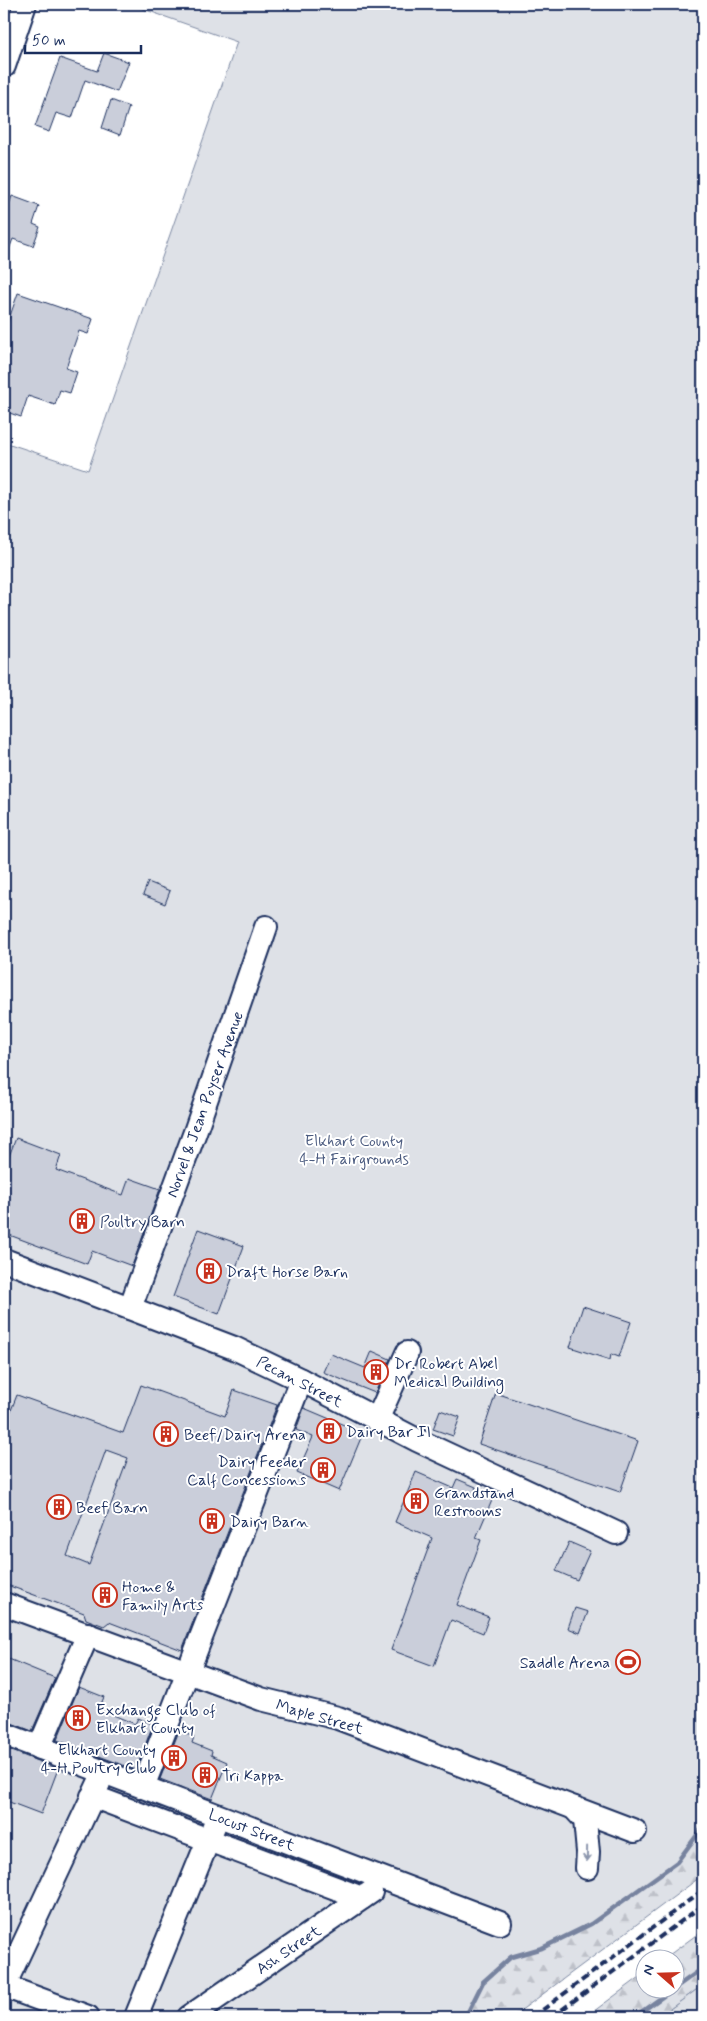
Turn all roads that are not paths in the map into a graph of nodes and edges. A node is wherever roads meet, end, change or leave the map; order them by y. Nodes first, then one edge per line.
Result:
1 (25, 4) edge
2 (4, 66) edge
3 (266, 928) dead end
4 (4, 1260) edge
5 (130, 1308) junction
6 (407, 1353) dead end
7 (301, 1380) junction
8 (377, 1420) junction
9 (616, 1533) dead end
10 (4, 1604) edge
11 (88, 1634) junction
12 (188, 1671) junction
13 (4, 1734) edge
14 (39, 1748) junction
15 (104, 1772) junction
16 (143, 1787) junction
17 (92, 1796) junction
18 (574, 1808) junction
19 (218, 1816) junction
20 (635, 1831) dead end
21 (208, 1840) junction
22 (587, 1868) dead end
23 (388, 1881) junction
24 (362, 1898) junction
25 (500, 1923) dead end
26 (4, 1986) edge
27 (88, 2017) edge
28 (136, 2017) edge
29 (188, 2017) edge

1 - 2 street
3 - 5 street, Norvel & Jean Poyser Avenue
4 - 5 street, Pecan Street
5 - 7 street, Pecan Street
6 - 8 street
7 - 8 street, Pecan Street
7 - 12 street
8 - 9 street, Pecan Street
10 - 11 street, Maple Street
11 - 12 street, Maple Street
11 - 14 street
12 - 16 street
12 - 18 street, Maple Street
13 - 14 street, Locust Street
14 - 15 street, Locust Street
15 - 16 street, Locust Street
15 - 17 street
16 - 19 street, Locust Street
17 - 21 street
17 - 26 street
18 - 20 street, Maple Street
18 -> 22 street
19 - 21 street
19 - 23 street, Locust Street
21 - 24 street
21 - 28 street
23 - 24 street, Ash Street
23 - 25 street, Locust Street
24 - 29 street, Ash Street
26 - 27 street

